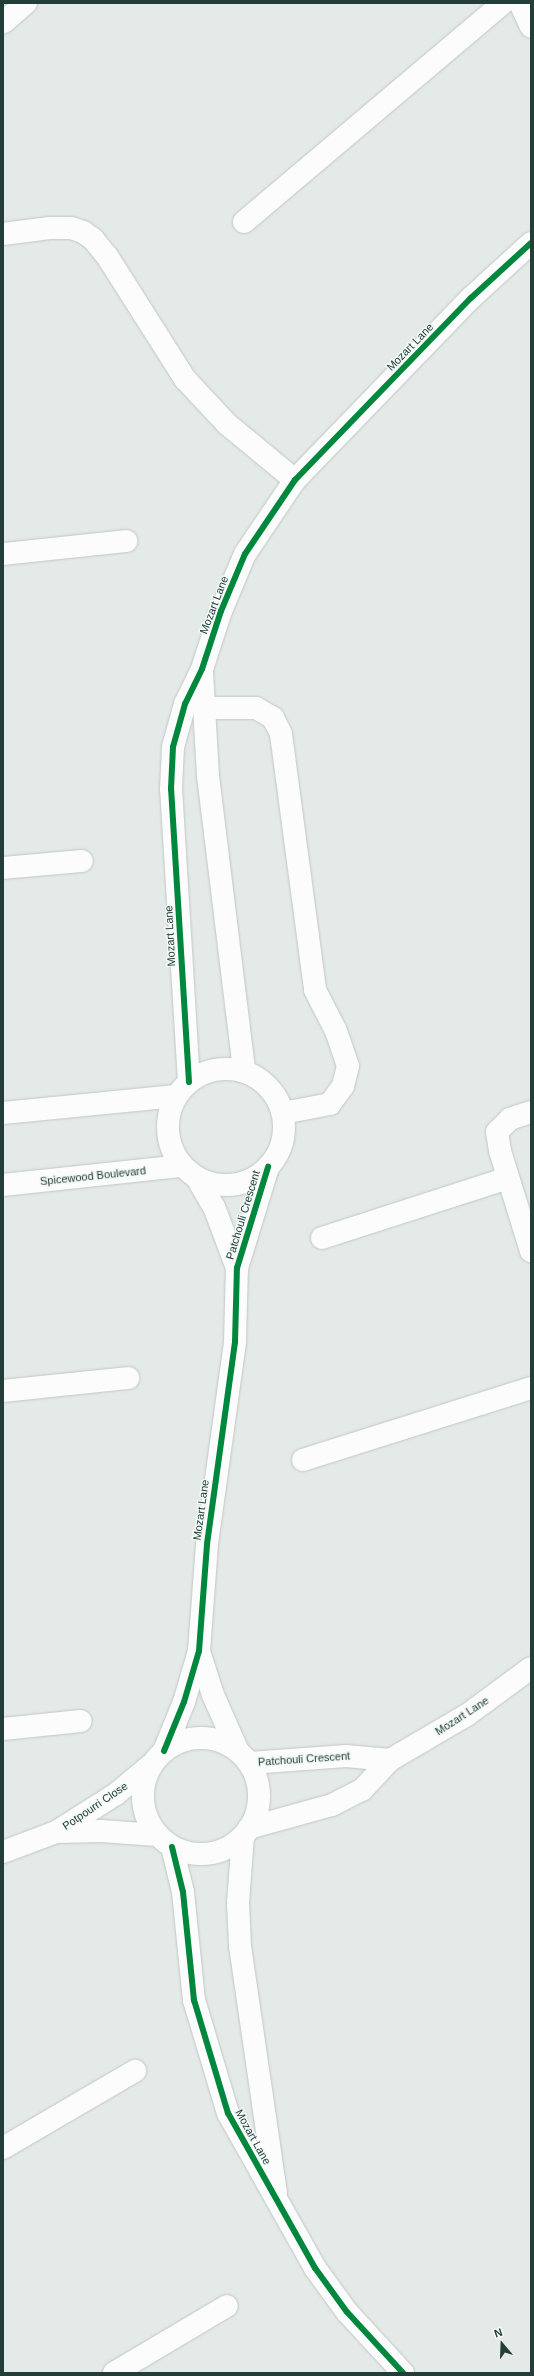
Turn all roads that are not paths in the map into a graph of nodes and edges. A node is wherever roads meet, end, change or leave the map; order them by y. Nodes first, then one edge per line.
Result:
1 (26, 3) edge
2 (503, 3) edge
3 (520, 3) edge
4 (4, 22) edge
5 (531, 27) edge
6 (244, 222) dead end
7 (3, 234) edge
8 (531, 243) edge
9 (295, 480) junction
10 (126, 541) dead end
11 (3, 554) edge
12 (202, 669) junction
13 (204, 708) junction
14 (82, 861) dead end
15 (3, 868) edge
16 (244, 1071) junction
17 (182, 1089) junction
18 (531, 1112) edge
19 (3, 1113) edge
20 (283, 1113) junction
21 (268, 1167) junction
22 (190, 1172) junction
23 (508, 1178) junction
24 (3, 1185) edge
25 (322, 1238) dead end
26 (531, 1251) edge
27 (237, 1268) junction
28 (128, 1378) dead end
29 (531, 1388) edge
30 (3, 1391) edge
31 (303, 1460) dead end
32 (199, 1651) junction
33 (531, 1668) edge
34 (80, 1722) dead end
35 (3, 1729) edge
36 (243, 1756) junction
37 (157, 1758) junction
38 (390, 1760) junction
39 (56, 1832) junction
40 (246, 1832) junction
41 (165, 1841) junction
42 (3, 1852) edge
43 (135, 2072) dead end
44 (3, 2148) edge
45 (276, 2197) junction
46 (227, 2306) dead end
47 (114, 2373) edge
48 (403, 2373) edge

1 - 4 street
2 - 6 street
3 - 5 street
7 - 9 street
8 - 9 street, Mozart Lane
9 - 12 street, Mozart Lane
10 - 11 street
12 - 13 street, Mozart Lane
12 - 17 street, Mozart Lane
13 - 16 street, Mozart Lane
13 - 20 street
14 - 15 street
16 - 17 street, Patchouli Crescent
16 - 20 street, Patchouli Crescent
17 - 19 street
17 - 22 street, Patchouli Crescent
18 - 23 street
20 - 21 street, Patchouli Crescent
21 - 22 street, Patchouli Crescent
21 - 27 street, Patchouli Crescent
22 - 24 street, Spicewood Boulevard
22 - 27 street, Patchouli Crescent
23 - 25 street
23 - 26 street
27 - 32 street, Mozart Lane
28 - 30 street
29 - 31 street
32 - 36 street, Mozart Lane
32 - 37 street, Mozart Lane
33 - 38 street, Mozart Lane
34 - 35 street
36 - 37 street
36 - 38 street, Patchouli Crescent
36 - 40 street, Patchouli Crescent
37 - 39 street, Potpourri Close
37 - 41 street
38 - 40 street, Patchouli Crescent
39 - 41 street, Potpourri Close
39 - 42 street, Potpourri Close
40 - 41 street, Patchouli Crescent
40 - 45 street, Mozart Lane
41 - 45 street, Mozart Lane
43 - 44 street
45 - 48 street, Mozart Lane
46 - 47 street

